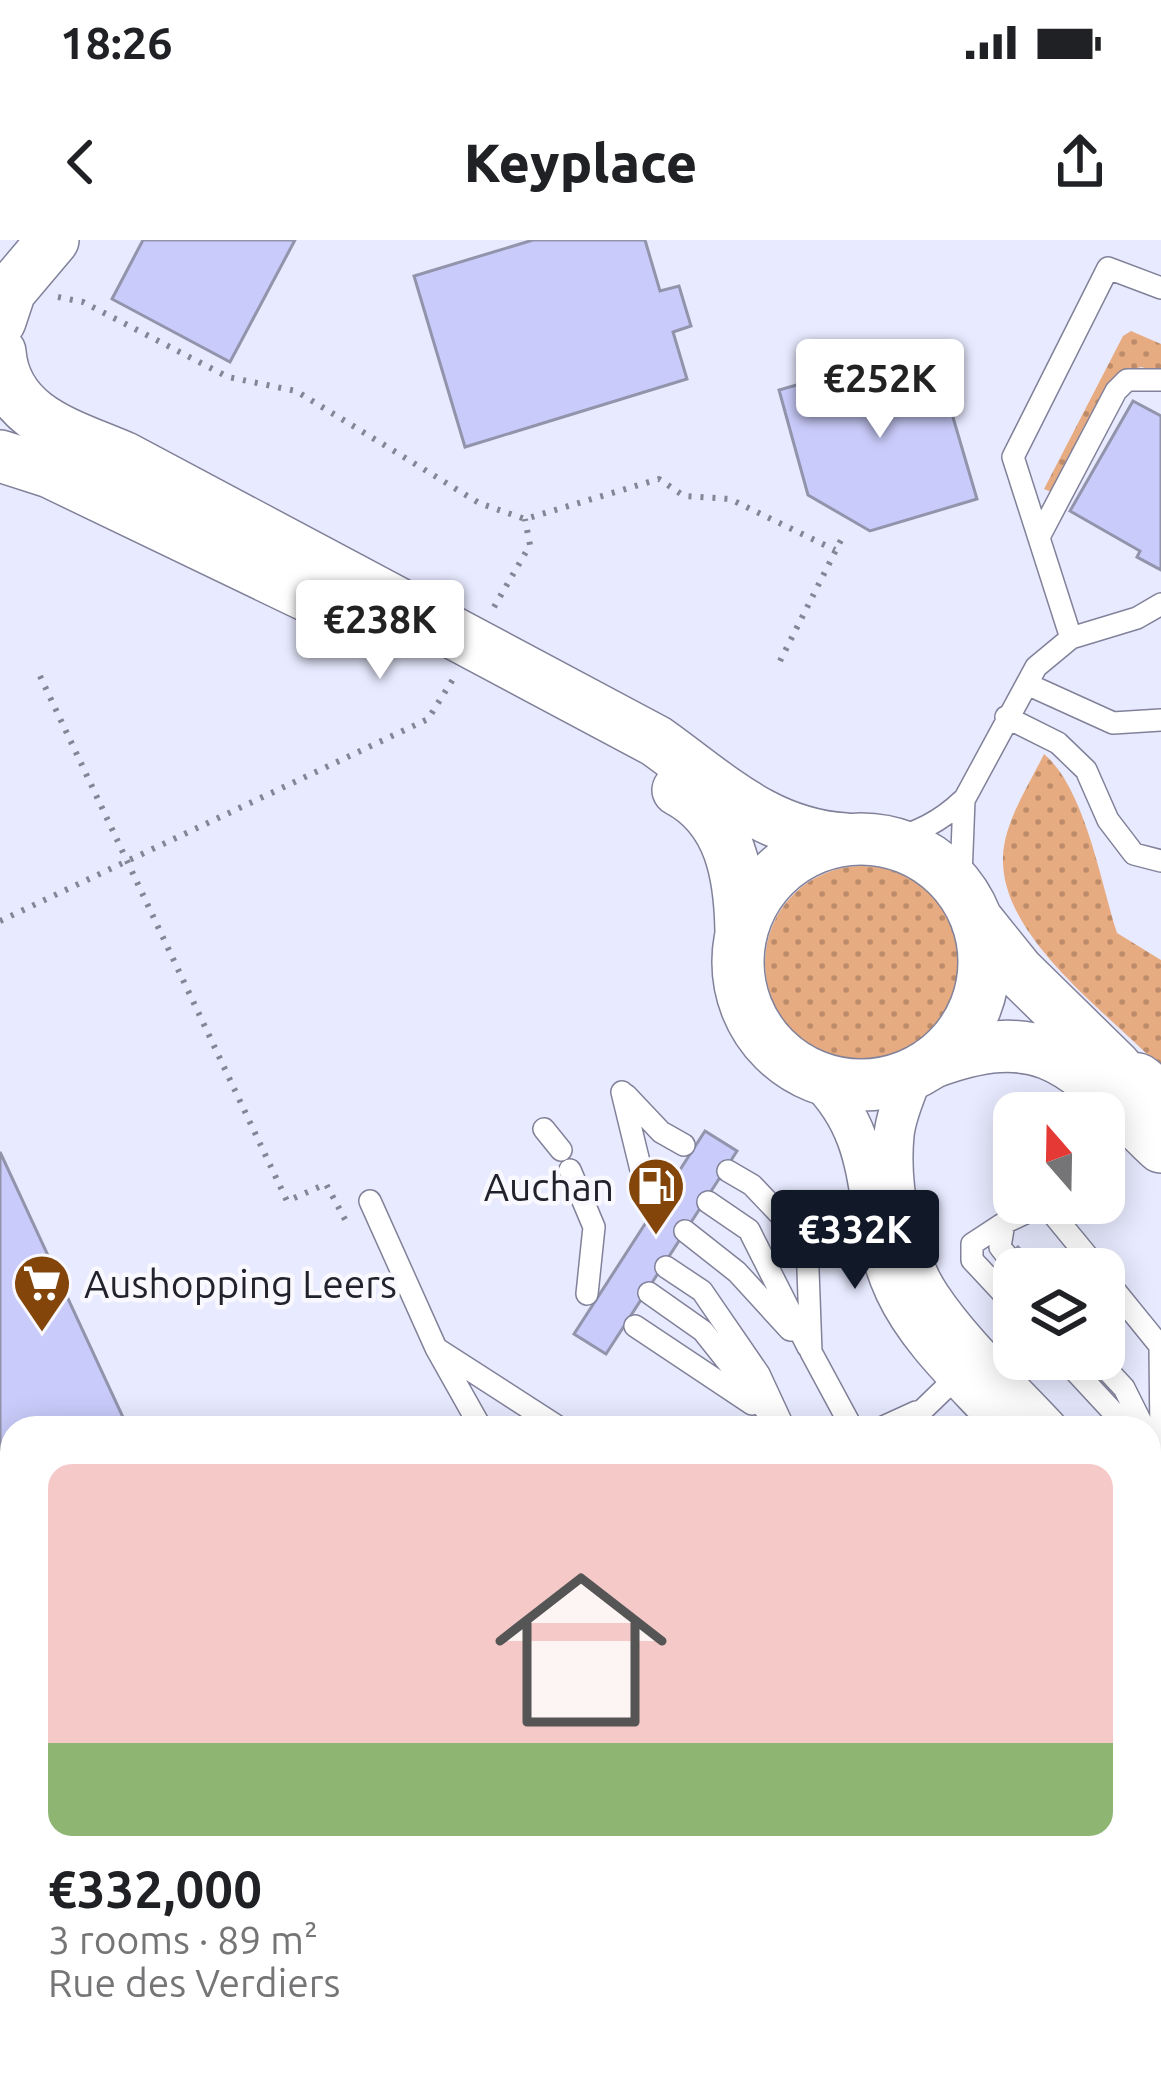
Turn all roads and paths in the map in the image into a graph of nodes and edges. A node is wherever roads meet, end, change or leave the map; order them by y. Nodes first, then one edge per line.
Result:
1 (51, 240) edge
2 (1161, 288) edge
3 (5, 292) edge
4 (0, 378) edge
5 (1161, 380) edge
6 (0, 456) edge
7 (525, 519) junction
8 (1039, 537) junction
9 (841, 540) dead end
10 (835, 550) junction
11 (1161, 604) edge
12 (1071, 638) junction
13 (465, 659) junction
14 (780, 661) dead end
15 (40, 676) dead end
16 (1027, 684) junction
17 (1006, 717) junction
18 (1161, 720) edge
19 (964, 800) junction
20 (866, 840) junction
21 (1161, 861) edge
22 (126, 862) junction
23 (973, 910) junction
24 (0, 921) edge
25 (741, 931) junction
26 (922, 1069) junction
27 (816, 1077) junction
28 (619, 1085) junction
29 (1152, 1102) edge
30 (544, 1129) dead end
31 (684, 1145) dead end
32 (1161, 1148) edge
33 (728, 1171) dead end
34 (665, 1173) dead end
35 (370, 1201) dead end
36 (708, 1202) dead end
37 (650, 1203) dead end
38 (1002, 1224) edge
39 (1061, 1224) edge
40 (605, 1230) junction
41 (685, 1231) dead end
42 (352, 1234) dead end
43 (1081, 1248) edge
44 (605, 1261) dead end
45 (666, 1267) dead end
46 (993, 1282) edge
47 (650, 1293) dead end
48 (587, 1294) dead end
49 (1125, 1302) edge
50 (634, 1326) dead end
51 (436, 1348) junction
52 (811, 1352) junction
53 (969, 1365) junction
54 (1160, 1375) edge
55 (1083, 1380) edge
56 (1116, 1380) edge
57 (1124, 1388) junction
58 (927, 1407) junction
59 (474, 1416) edge
60 (541, 1416) edge
61 (766, 1416) edge
62 (772, 1416) edge
63 (775, 1416) edge
64 (846, 1416) edge
65 (907, 1416) edge
66 (917, 1416) edge
67 (999, 1416) edge
68 (1032, 1416) edge
69 (1117, 1416) edge
70 (1138, 1416) edge
71 (1160, 1416) edge

1 - 3 street
2 - 8 lane
3 - 7 path
4 - 13 street
5 - 8 lane
6 - 13 street
7 - 10 path
7 - 13 path
8 - 12 lane
9 - 10 path
10 - 14 path
11 - 12 lane
12 - 16 lane
13 - 20 street
13 - 22 path
13 - 25 street
15 - 22 path
16 - 17 lane
16 - 18 lane
17 - 19 lane
17 - 21 lane
19 - 20 lane
19 - 23 lane
20 - 23 street
20 - 25 street
22 - 24 path
22 - 42 path
23 - 26 street
23 - 29 street
25 - 27 street
26 - 27 street
26 - 32 street
26 - 53 street
27 - 53 street
28 - 31 lane
28 - 34 lane
28 - 37 lane
30 - 40 lane
33 - 52 lane
35 - 51 lane
36 - 52 lane
38 - 46 lane
39 - 43 lane
40 - 44 lane
40 - 48 lane
41 - 52 lane
45 - 63 lane
47 - 62 lane
49 - 54 lane
50 - 61 lane
51 - 59 lane
51 - 60 lane
52 - 64 lane
53 - 58 lane
53 - 67 street
53 - 68 street
54 - 57 lane
54 - 71 lane
55 - 69 lane
56 - 57 lane
57 - 70 lane
58 - 65 lane
58 - 66 lane

